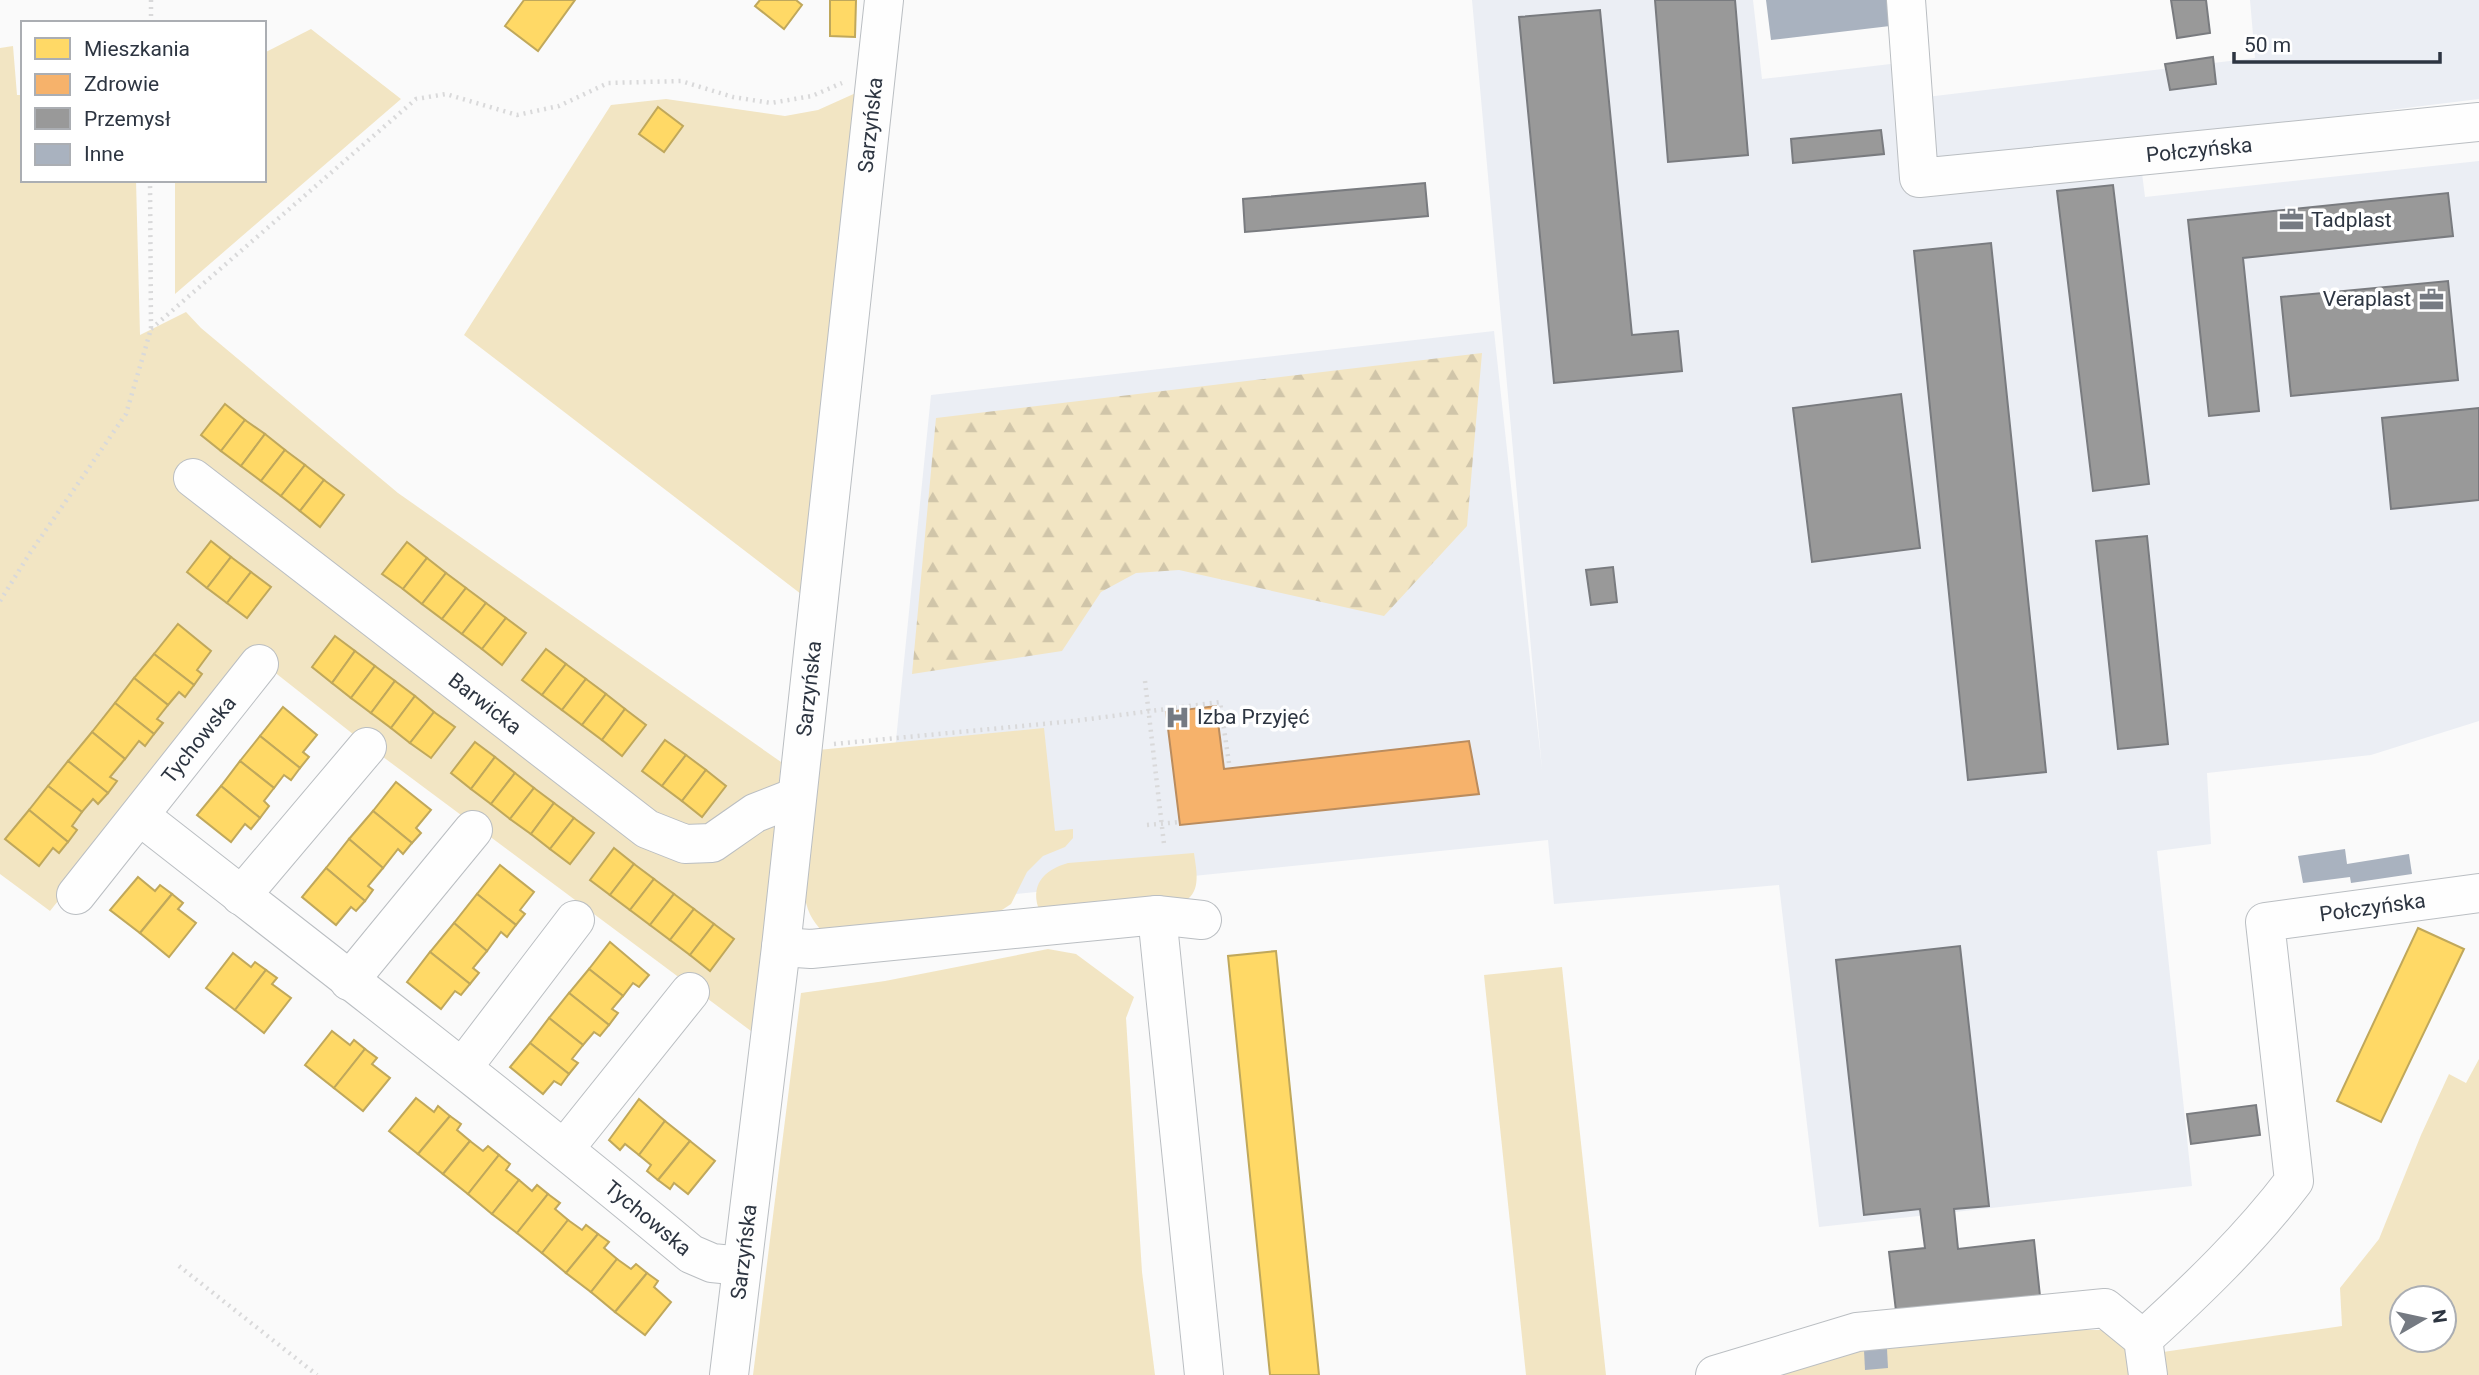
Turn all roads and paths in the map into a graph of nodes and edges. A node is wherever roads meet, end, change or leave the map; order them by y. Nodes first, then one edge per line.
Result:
1 (151, 0) edge
2 (884, 0) edge
3 (1906, 0) edge
4 (151, 21) edge
5 (879, 56) junction
6 (2479, 122) edge
7 (150, 182) edge
8 (151, 329) junction
9 (193, 478) dead end
10 (0, 601) edge
11 (259, 664) dead end
12 (1145, 681) dead end
13 (1150, 711) junction
14 (802, 745) junction
15 (367, 747) dead end
16 (1229, 763) dead end
17 (796, 797) junction
18 (140, 816) junction
19 (1180, 822) dead end
20 (1162, 823) junction
21 (1147, 825) dead end
22 (473, 830) dead end
23 (1164, 844) dead end
24 (2479, 893) edge
25 (76, 895) dead end
26 (241, 896) junction
27 (1157, 915) junction
28 (575, 920) dead end
29 (1202, 920) dead end
30 (780, 947) junction
31 (349, 981) junction
32 (690, 992) dead end
33 (463, 1067) junction
34 (565, 1148) junction
35 (179, 1266) dead end
36 (742, 1266) junction
37 (2145, 1357) edge
38 (317, 1375) edge
39 (729, 1375) edge
40 (1204, 1375) edge
41 (1716, 1375) edge

1 - 4 path
2 - 5 street, Sarzyńska
3 - 6 street, Połczyńska
5 - 8 path
5 - 14 street, Sarzyńska
7 - 8 path
8 - 10 path
9 - 17 street, Barwicka
11 - 18 street, Tychowska
12 - 13 path
13 - 14 path
13 - 16 path
13 - 20 path
14 - 17 street, Sarzyńska
15 - 26 street
17 - 30 street, Sarzyńska
18 - 25 street, Tychowska
18 - 26 street, Tychowska
19 - 20 path
20 - 21 path
20 - 23 path
22 - 31 street
24 - 37 street, Połczyńska
26 - 31 street, Tychowska
27 - 29 street
27 - 30 street
27 - 40 street
28 - 33 street
30 - 36 street, Sarzyńska
31 - 33 street, Tychowska
32 - 34 street
33 - 34 street, Tychowska
34 - 36 street, Tychowska
35 - 38 path
36 - 39 street, Sarzyńska
37 - 41 street

